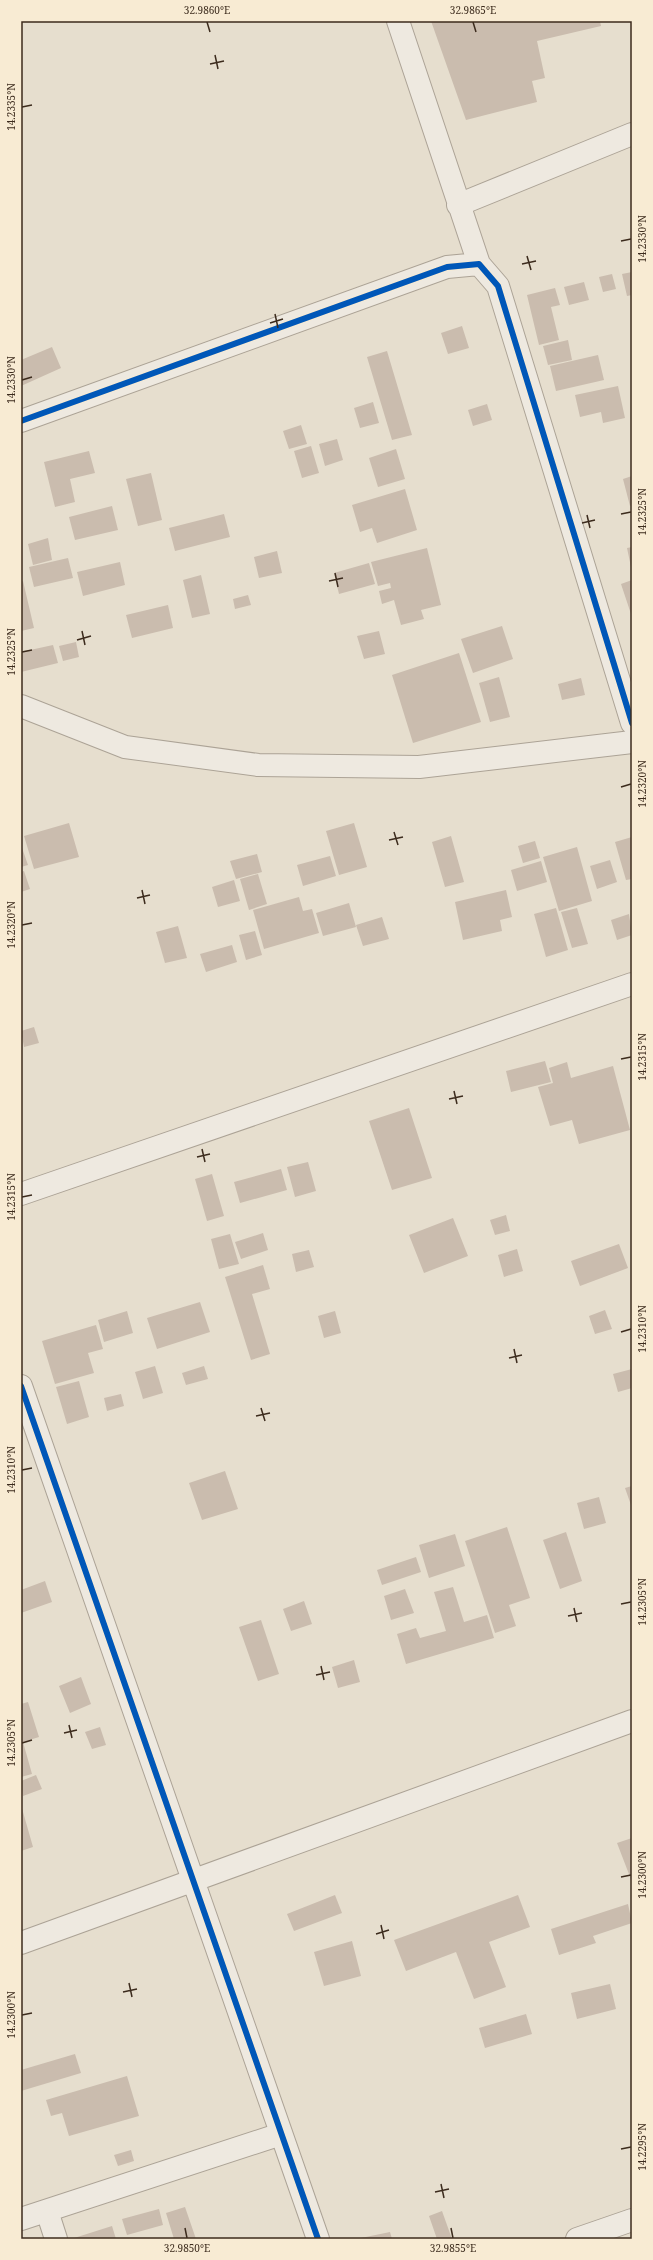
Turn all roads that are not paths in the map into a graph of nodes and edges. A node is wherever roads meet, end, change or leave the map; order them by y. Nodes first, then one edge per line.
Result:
1 (398, 21) edge
2 (632, 134) edge
3 (458, 205) junction
4 (479, 264) junction
5 (21, 421) edge
6 (629, 700) edge
7 (21, 706) edge
8 (632, 723) edge
9 (632, 742) edge
10 (632, 984) edge
11 (21, 1194) edge
12 (21, 1386) edge
13 (632, 1721) edge
14 (193, 1881) junction
15 (21, 1943) edge
16 (281, 2134) junction
17 (47, 2211) junction
18 (21, 2219) edge
19 (632, 2220) edge
20 (56, 2239) edge
21 (318, 2239) edge
22 (577, 2239) edge

1 - 3 street
2 - 3 street
3 - 4 street
4 - 5 street
4 - 6 street
6 - 8 street
7 - 9 street
10 - 11 street
12 - 14 street
13 - 14 street
14 - 15 street
14 - 16 street
16 - 17 street
16 - 21 street
17 - 18 street
17 - 20 street
19 - 22 street

